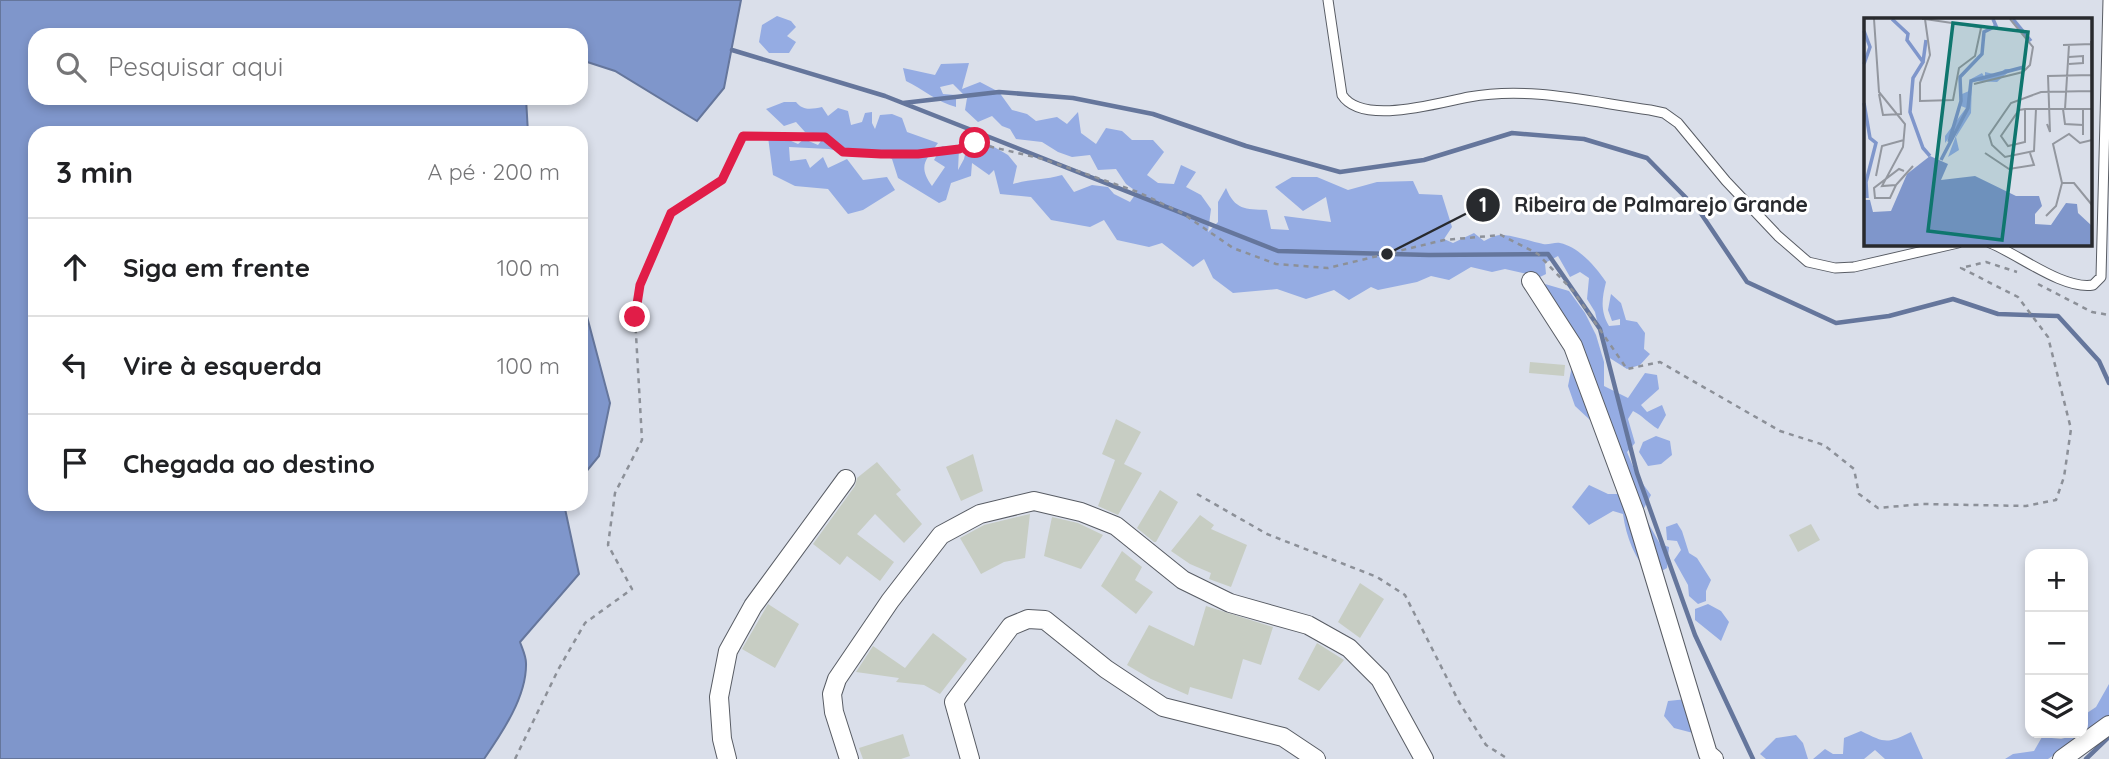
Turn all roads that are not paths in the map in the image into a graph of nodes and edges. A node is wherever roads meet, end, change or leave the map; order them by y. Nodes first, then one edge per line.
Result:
1 (1328, 0) edge
2 (2108, 0) edge
3 (1950, 245) edge
4 (1994, 245) edge
5 (1531, 281) dead end
6 (846, 479) dead end
7 (2109, 724) edge
8 (727, 759) edge
9 (849, 759) edge
10 (970, 759) edge
11 (1316, 759) edge
12 (1424, 759) edge
13 (1714, 759) edge
14 (2062, 759) edge

1 - 3 lane
2 - 4 lane
5 - 13 street
6 - 8 street
7 - 14 street
9 - 12 street
10 - 11 street

